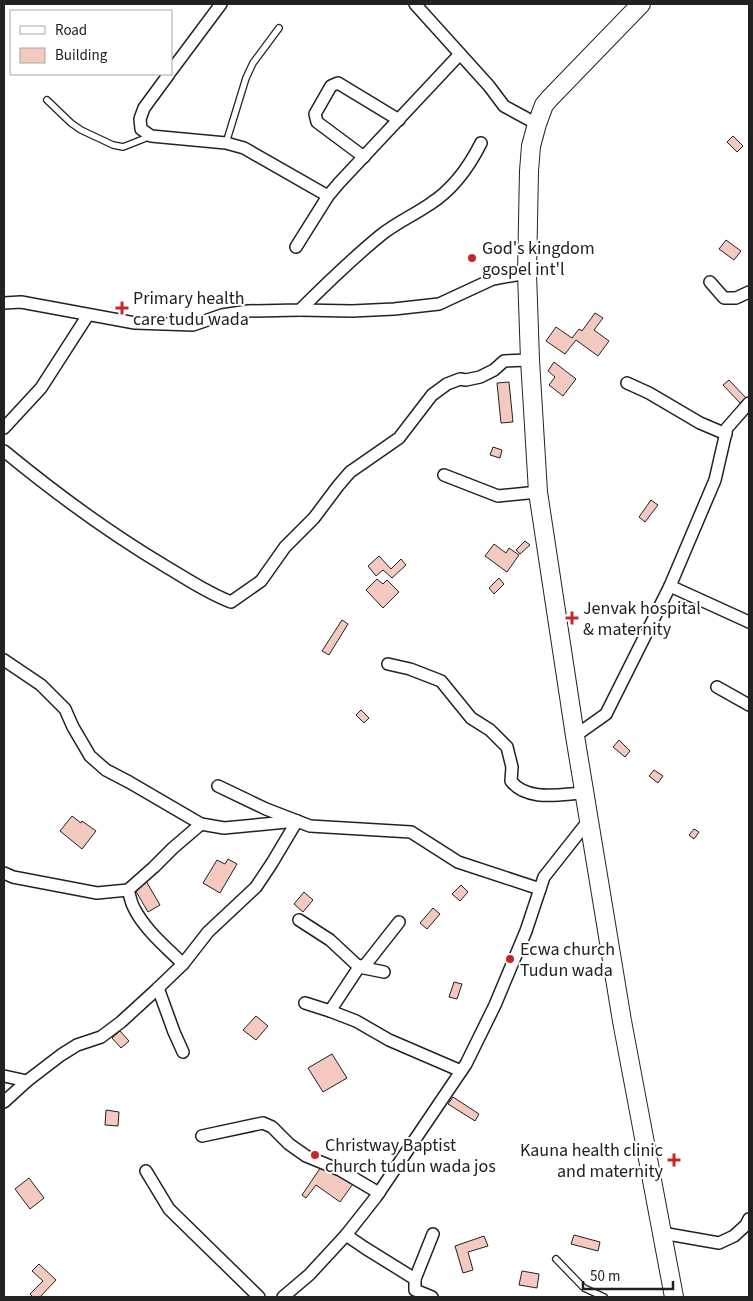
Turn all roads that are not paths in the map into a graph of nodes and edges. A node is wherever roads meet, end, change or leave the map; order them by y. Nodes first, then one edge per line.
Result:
1 (221, 4) edge
2 (415, 4) edge
3 (641, 4) edge
4 (279, 28) dead end
5 (460, 54) junction
6 (172, 69) edge
7 (168, 75) edge
8 (47, 100) dead end
9 (398, 120) junction
10 (537, 124) junction
11 (151, 136) junction
12 (226, 143) junction
13 (481, 143) dead end
14 (364, 157) junction
15 (328, 196) junction
16 (296, 247) dead end
17 (527, 273) junction
18 (710, 282) dead end
19 (749, 292) edge
20 (4, 303) edge
21 (300, 310) junction
22 (88, 315) junction
23 (530, 360) junction
24 (627, 383) dead end
25 (749, 403) edge
26 (4, 428) edge
27 (726, 434) junction
28 (4, 451) edge
29 (444, 475) dead end
30 (538, 492) junction
31 (670, 586) junction
32 (749, 622) edge
33 (4, 660) edge
34 (388, 664) dead end
35 (717, 687) dead end
36 (749, 705) edge
37 (574, 736) junction
38 (218, 786) dead end
39 (584, 793) junction
40 (297, 820) junction
41 (589, 820) junction
42 (201, 824) junction
43 (4, 873) edge
44 (540, 889) junction
45 (128, 890) junction
46 (299, 920) dead end
47 (399, 922) dead end
48 (183, 964) junction
49 (359, 967) junction
50 (384, 972) dead end
51 (158, 988) junction
52 (305, 1004) dead end
53 (330, 1011) junction
54 (183, 1052) dead end
55 (461, 1071) junction
56 (4, 1076) edge
57 (27, 1081) junction
58 (4, 1102) edge
59 (202, 1136) dead end
60 (146, 1171) dead end
61 (379, 1193) junction
62 (749, 1219) edge
63 (662, 1233) junction
64 (346, 1234) junction
65 (433, 1234) dead end
66 (556, 1259) dead end
67 (415, 1279) junction
68 (259, 1297) edge
69 (283, 1297) edge
70 (432, 1297) edge
71 (604, 1297) edge
72 (674, 1297) edge

1 - 6 street
2 - 5 street
3 - 10 main road
4 - 12 lane
5 - 9 street
5 - 10 street
7 - 11 street
8 - 11 lane
9 - 14 street
9 - 14 street
10 - 17 main road
11 - 12 street
12 - 15 street
13 - 21 street
14 - 15 street
15 - 16 street
17 - 21 street
17 - 23 main road
18 - 19 street
20 - 22 street
21 - 22 street
22 - 26 street
23 - 28 street
23 - 30 main road
24 - 27 street
25 - 27 street
27 - 31 street
29 - 30 street
30 - 37 main road
31 - 32 street
31 - 37 street
33 - 42 street
34 - 39 street
35 - 36 street
37 - 39 main road
38 - 40 street
39 - 41 main road
40 - 42 street
40 - 44 street
40 - 48 street
41 - 44 street
41 - 63 main road
42 - 45 street
43 - 45 street
44 - 55 street
45 - 48 street
46 - 49 street
47 - 49 street
48 - 51 street
49 - 50 street
49 - 53 street
51 - 54 street
51 - 57 street
52 - 53 street
53 - 55 street
55 - 61 street
56 - 57 street
57 - 58 street
59 - 61 street
60 - 68 street
61 - 64 street
62 - 63 street
63 - 72 main road
64 - 67 street
64 - 69 street
65 - 67 street
66 - 71 lane
67 - 70 street

